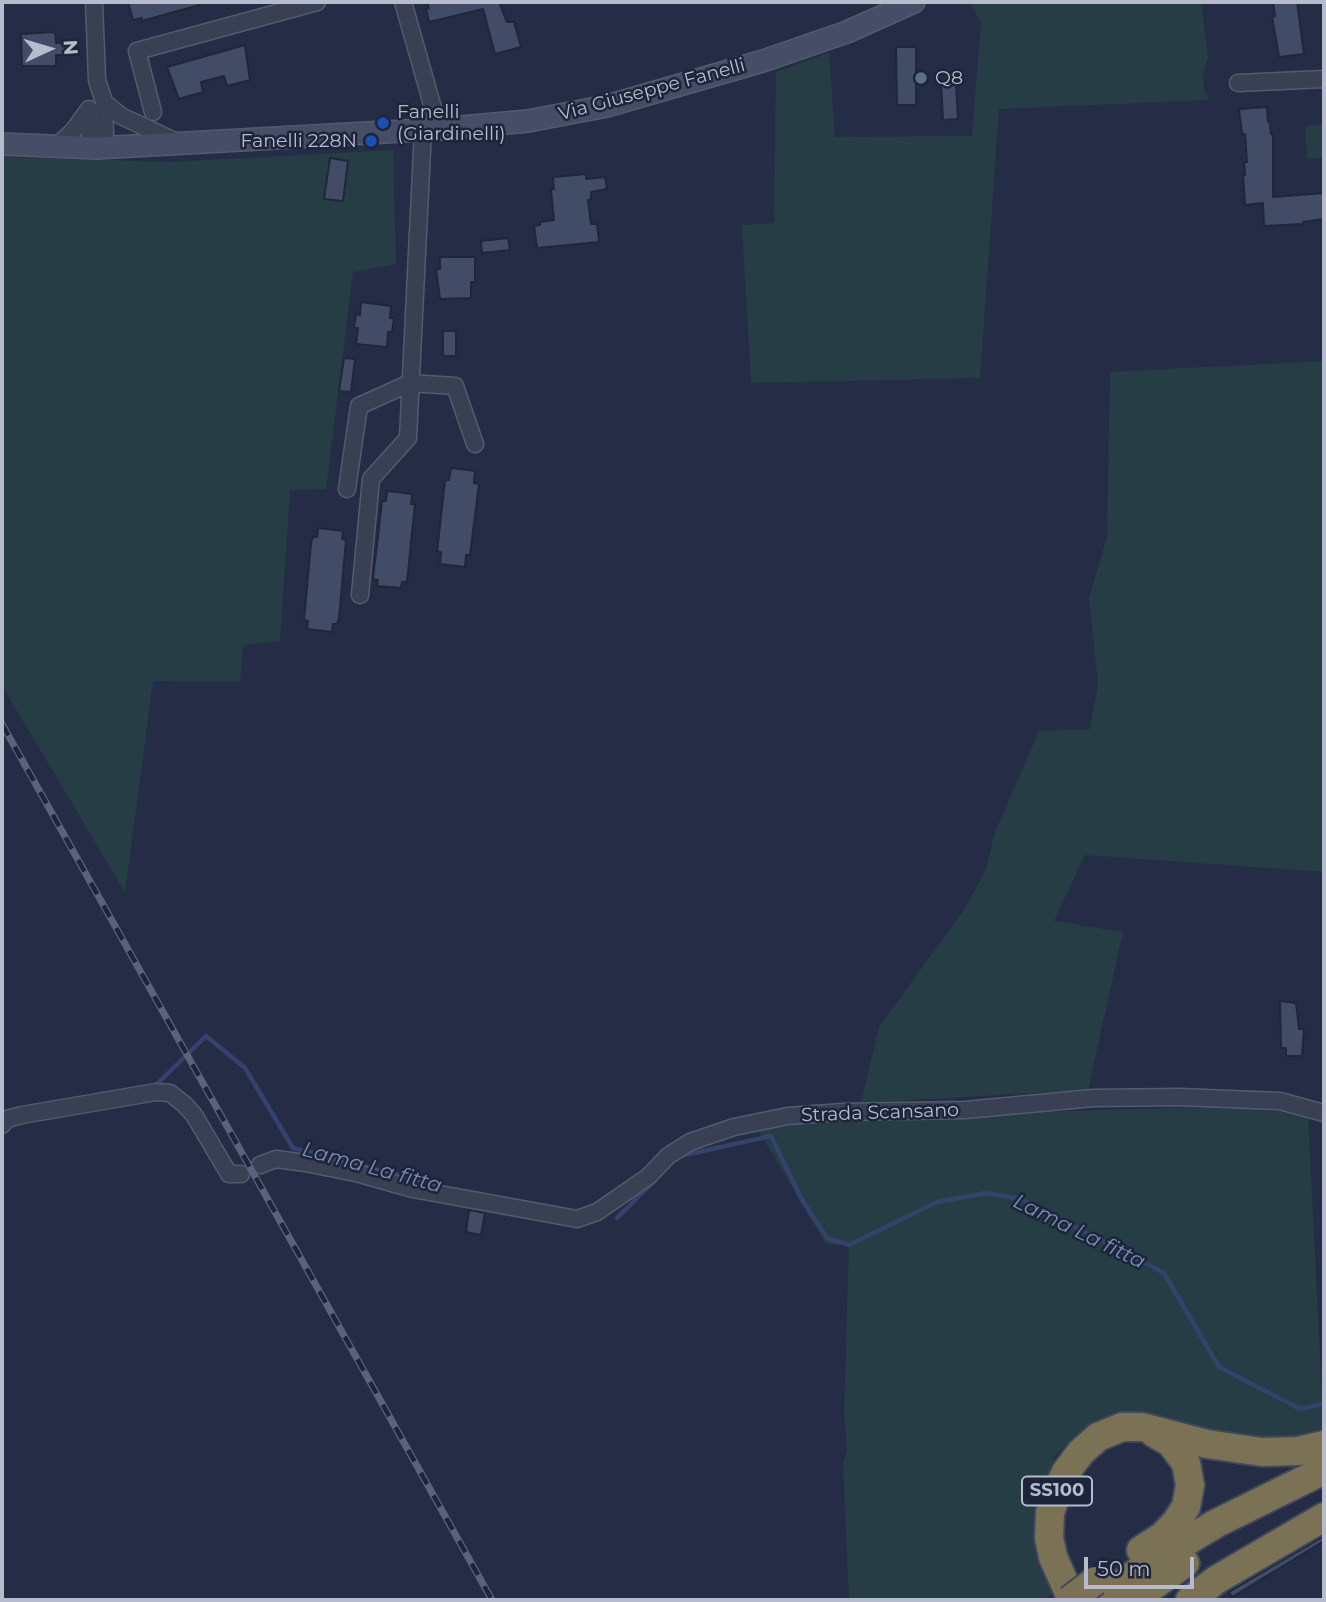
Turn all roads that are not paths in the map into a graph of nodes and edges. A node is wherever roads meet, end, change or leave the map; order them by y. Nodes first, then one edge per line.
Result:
1 (94, 2) edge
2 (317, 2) edge
3 (403, 2) edge
4 (914, 2) edge
5 (1324, 79) edge
6 (97, 80) junction
7 (1238, 83) dead end
8 (104, 102) junction
9 (88, 112) junction
10 (153, 112) dead end
11 (431, 129) junction
12 (179, 143) junction
13 (2, 144) edge
14 (55, 148) junction
15 (97, 148) junction
16 (410, 383) junction
17 (475, 444) dead end
18 (347, 489) dead end
19 (360, 595) dead end
20 (1324, 1113) edge
21 (2, 1125) edge
22 (260, 1165) dead end
23 (242, 1174) dead end
24 (1142, 1427) junction
25 (1324, 1445) edge
26 (1324, 1470) edge
27 (1324, 1490) edge
28 (1324, 1517) edge
29 (1099, 1592) edge
30 (1071, 1600) edge
31 (1133, 1600) edge
32 (1191, 1600) edge

1 - 6 street
2 - 10 street
3 - 11 street
4 - 11 main road, Via Giuseppe Fanelli
5 - 7 street
6 - 8 street
6 - 9 street
8 - 12 street
8 - 15 street
9 - 14 street
9 - 15 street
11 - 12 main road, Via Giuseppe Fanelli
11 - 16 street
12 - 15 main road, Via Giuseppe Fanelli
13 - 14 main road, Via Giuseppe Fanelli
14 - 15 main road, Via Giuseppe Fanelli
16 - 17 street
16 - 18 street
16 - 19 street
20 - 22 street, Strada Scansano
21 - 23 street
24 - 25 highway, SS100
24 - 29 highway, SS100
24 - 30 highway, SS100
26 - 29 highway, SS100
27 - 31 highway
28 - 32 highway
29 - 30 highway, SS100, bridge

